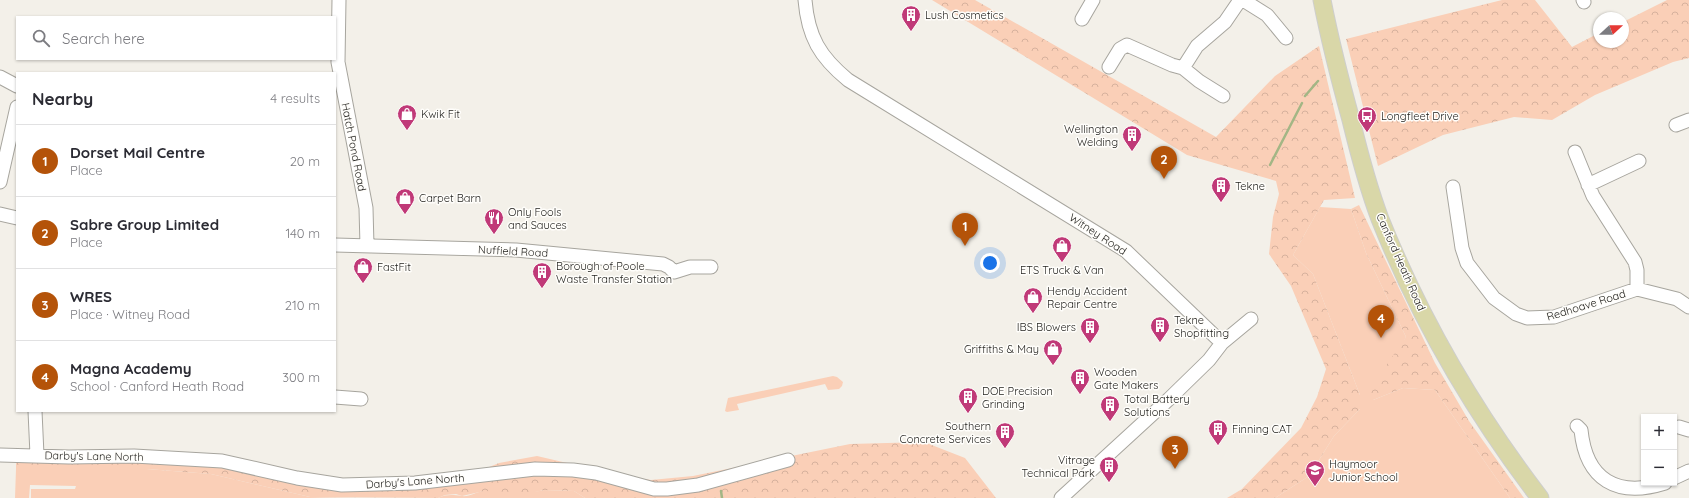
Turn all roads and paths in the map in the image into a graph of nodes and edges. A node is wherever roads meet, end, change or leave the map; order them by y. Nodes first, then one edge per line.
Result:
1 (339, 0) edge
2 (805, 0) edge
3 (1094, 0) edge
4 (1241, 0) edge
5 (1322, 0) edge
6 (1082, 19) dead end
7 (1286, 38) dead end
8 (1109, 67) dead end
9 (1183, 68) junction
10 (0, 77) edge
11 (16, 85) edge
12 (1223, 96) dead end
13 (16, 111) edge
14 (1689, 120) edge
15 (1676, 125) dead end
16 (1575, 152) dead end
17 (1638, 161) dead end
18 (0, 182) edge
19 (1588, 185) junction
20 (1452, 187) dead end
21 (0, 214) edge
22 (16, 218) edge
23 (336, 245) edge
24 (367, 246) junction
25 (711, 267) dead end
26 (1637, 289) junction
27 (1689, 308) edge
28 (1251, 319) dead end
29 (1222, 343) junction
30 (336, 397) edge
31 (361, 399) dead end
32 (35, 412) edge
33 (1577, 426) dead end
34 (37, 455) junction
35 (0, 456) edge
36 (788, 460) dead end
37 (1689, 471) edge
38 (1677, 477) edge
39 (1661, 486) edge
40 (1651, 494) edge
41 (1061, 498) edge
42 (1540, 498) edge

1 - 24 street, Hatch Pond Road
2 - 29 street, Witney Road
3 - 6 street
4 - 7 street
4 - 9 street
5 - 42 main road, Canford Heath Road
8 - 9 street
9 - 12 street
10 - 11 street
13 - 18 street
14 - 15 street
16 - 19 street, Redhoave Road
17 - 19 street
19 - 26 street, Redhoave Road
20 - 26 street, Redhoave Road
21 - 22 street
23 - 24 street, Nuffield Road
24 - 25 street, Nuffield Road
26 - 27 street, Redhoave Road
28 - 29 street
29 - 41 street
30 - 31 street
32 - 34 street
33 - 40 street
34 - 35 street, Darby's Lane North
34 - 36 street, Darby's Lane North
37 - 38 street
39 - 40 street

